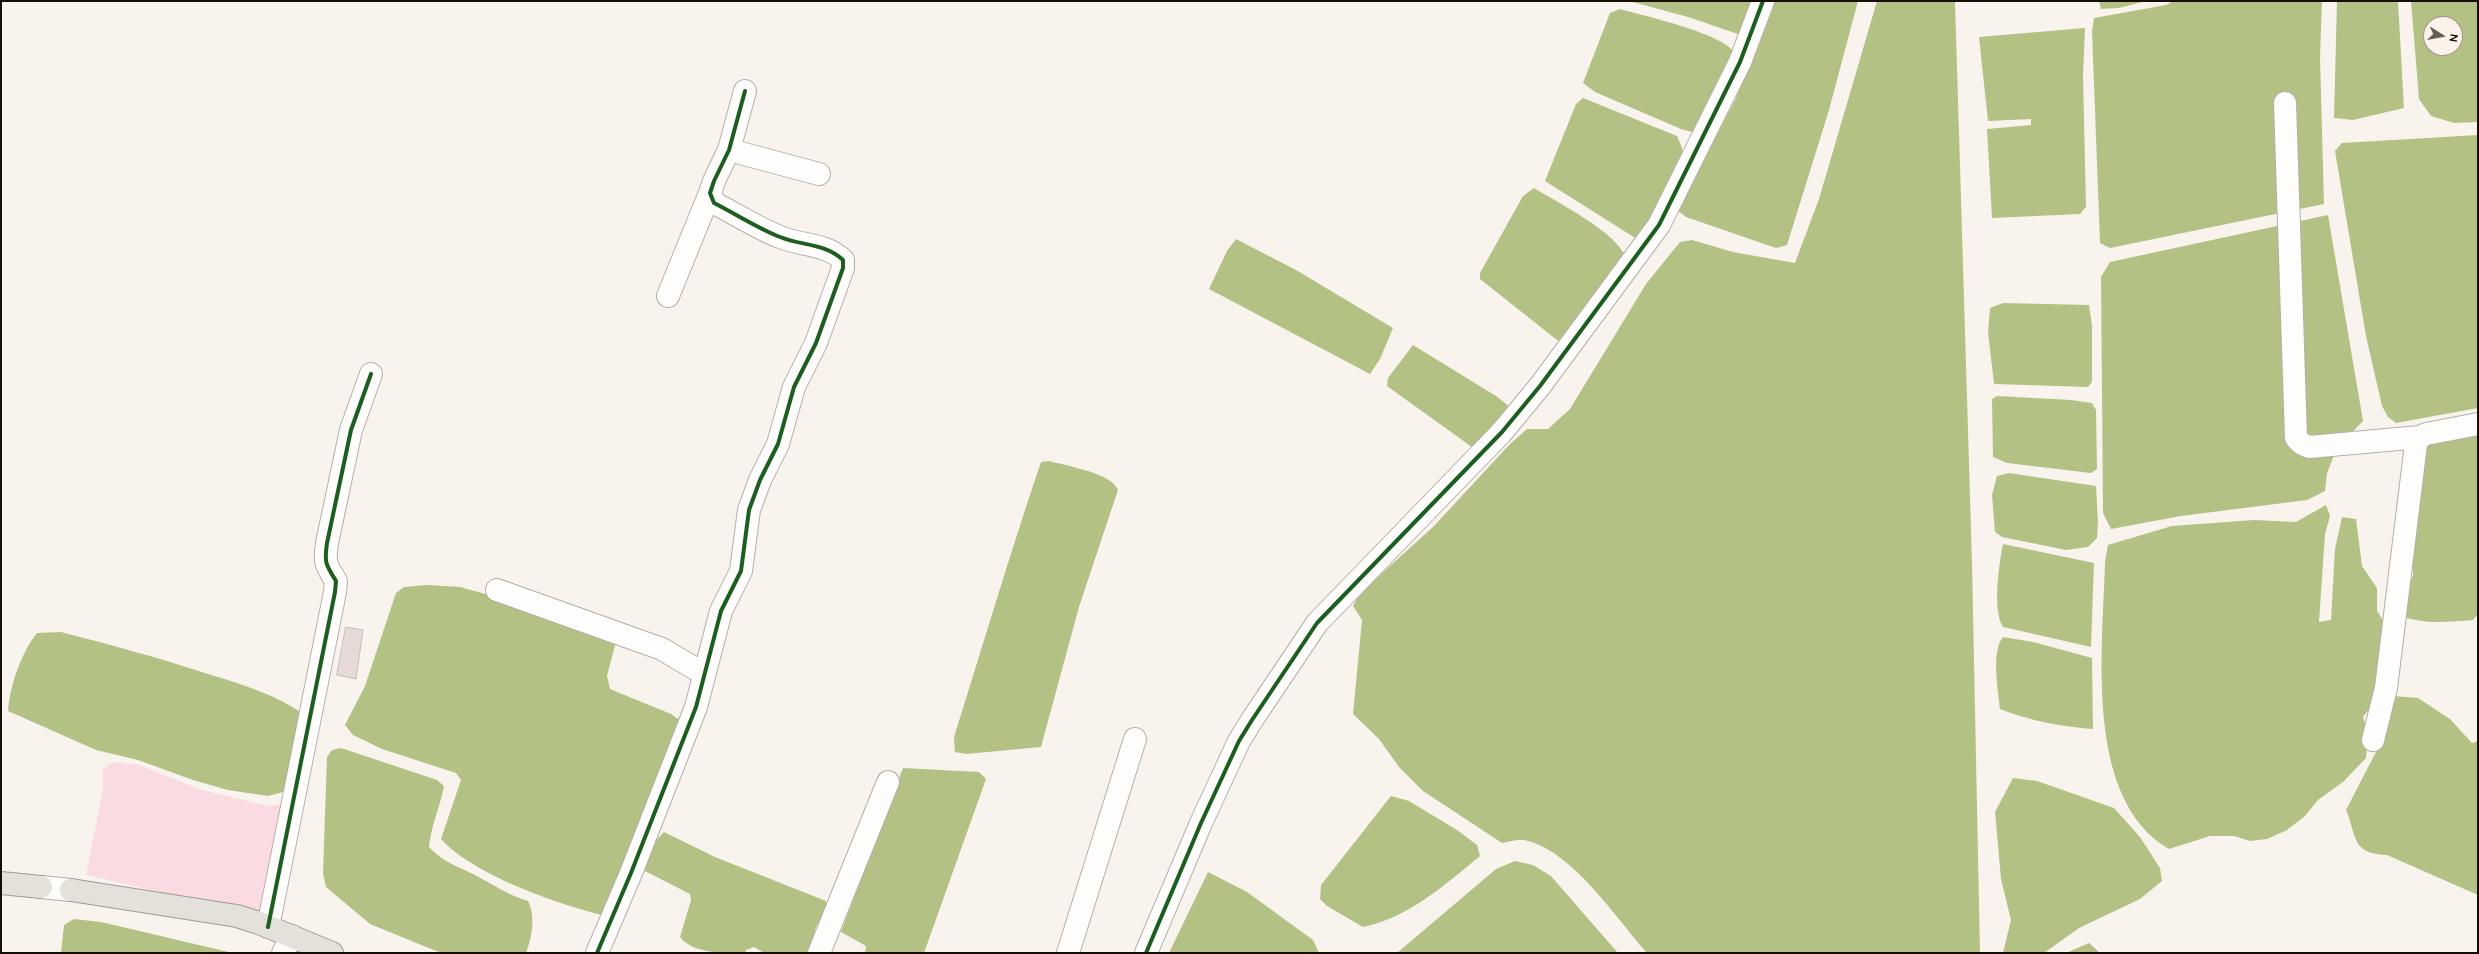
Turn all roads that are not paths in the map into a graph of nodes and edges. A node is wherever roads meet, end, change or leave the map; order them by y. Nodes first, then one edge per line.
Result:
1 (1763, 1) edge
2 (745, 91) dead end
3 (2284, 103) dead end
4 (729, 150) junction
5 (819, 174) dead end
6 (710, 194) junction
7 (668, 296) dead end
8 (371, 374) dead end
9 (2478, 424) edge
10 (2420, 437) junction
11 (497, 590) dead end
12 (704, 674) junction
13 (1135, 739) dead end
14 (2373, 740) dead end
15 (888, 782) dead end
16 (1, 883) edge
17 (41, 887) joint
18 (71, 890) joint
19 (268, 927) junction
20 (287, 945) edge
21 (332, 953) edge
22 (597, 953) edge
23 (819, 953) edge
24 (1068, 953) edge
25 (1146, 953) edge

1 - 25 street
2 - 4 street
3 - 10 street
4 - 5 street
4 - 6 street
6 - 7 street
6 - 12 street
8 - 19 street
9 - 10 street
10 - 14 street
11 - 12 street
12 - 22 street
13 - 24 street
15 - 23 street
16 - 17 main road
17 - 18 street
18 - 19 main road
19 - 20 main road
20 - 21 main road

